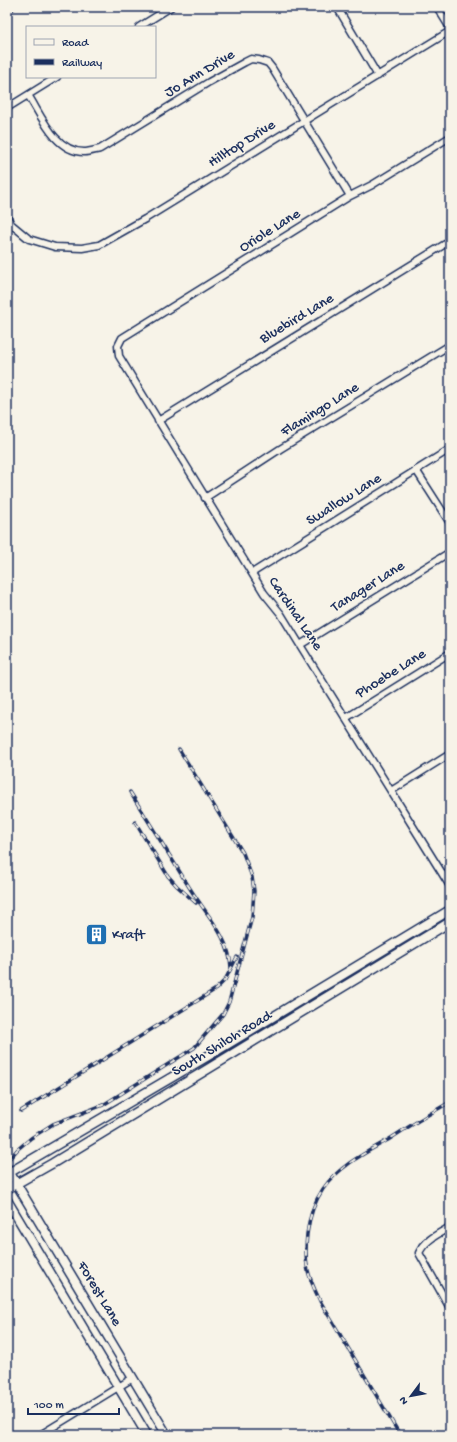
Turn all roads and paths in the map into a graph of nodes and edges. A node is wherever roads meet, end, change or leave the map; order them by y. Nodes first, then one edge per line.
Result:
1 (11, 7) edge
2 (170, 7) edge
3 (337, 7) edge
4 (437, 7) edge
5 (7, 10) edge
6 (141, 26) edge
7 (450, 28) edge
8 (450, 31) edge
9 (378, 76) junction
10 (55, 78) edge
11 (28, 94) junction
12 (7, 108) edge
13 (305, 121) junction
14 (450, 137) edge
15 (350, 196) junction
16 (7, 217) edge
17 (450, 241) edge
18 (450, 345) edge
19 (119, 356) joint
20 (158, 421) junction
21 (450, 449) edge
22 (416, 470) junction
23 (205, 498) junction
24 (450, 524) edge
25 (450, 552) edge
26 (252, 573) junction
27 (300, 645) junction
28 (450, 653) edge
29 (346, 718) junction
30 (450, 754) edge
31 (391, 791) junction
32 (450, 886) edge
33 (450, 910) edge
34 (450, 922) edge
35 (8, 1172) edge
36 (17, 1183) junction
37 (7, 1189) edge
38 (7, 1200) edge
39 (450, 1227) edge
40 (450, 1308) edge
41 (133, 1378) junction
42 (118, 1387) junction
43 (40, 1435) edge
44 (148, 1435) edge
45 (167, 1435) edge

1 - 5 street
2 - 6 street
3 - 9 street
4 - 7 street
8 - 9 street, Hilltop Drive
9 - 13 street, Hilltop Drive
10 - 11 street
11 - 12 street
11 - 13 street, Jo Ann Drive
13 - 15 street, Jo Ann Drive
13 - 16 street, Hilltop Drive
14 - 15 street, Oriole Lane
15 - 19 street, Oriole Lane
17 - 20 street, Bluebird Lane
18 - 23 street, Flamingo Lane
19 - 20 street, Cardinal Lane
20 - 23 street, Cardinal Lane
21 - 22 street, Swallow Lane
22 - 24 street
22 - 26 street, Swallow Lane
23 - 26 street, Cardinal Lane
25 - 27 street, Tanager Lane
26 - 27 street, Cardinal Lane
27 - 29 street, Cardinal Lane
28 - 29 street, Phoebe Lane
29 - 31 street, Cardinal Lane
30 - 31 street
31 - 32 street, Cardinal Lane
33 - 35 main road, South Shiloh Road
34 - 36 main road, South Shiloh Road
35 - 36 main road, Forest Lane
36 - 37 main road, South Shiloh Road
36 - 41 main road, Forest Lane
38 - 42 main road, Forest Lane
39 - 40 street
41 - 42 street
41 - 45 main road, Forest Lane
42 - 43 street
42 - 44 main road, Forest Lane

